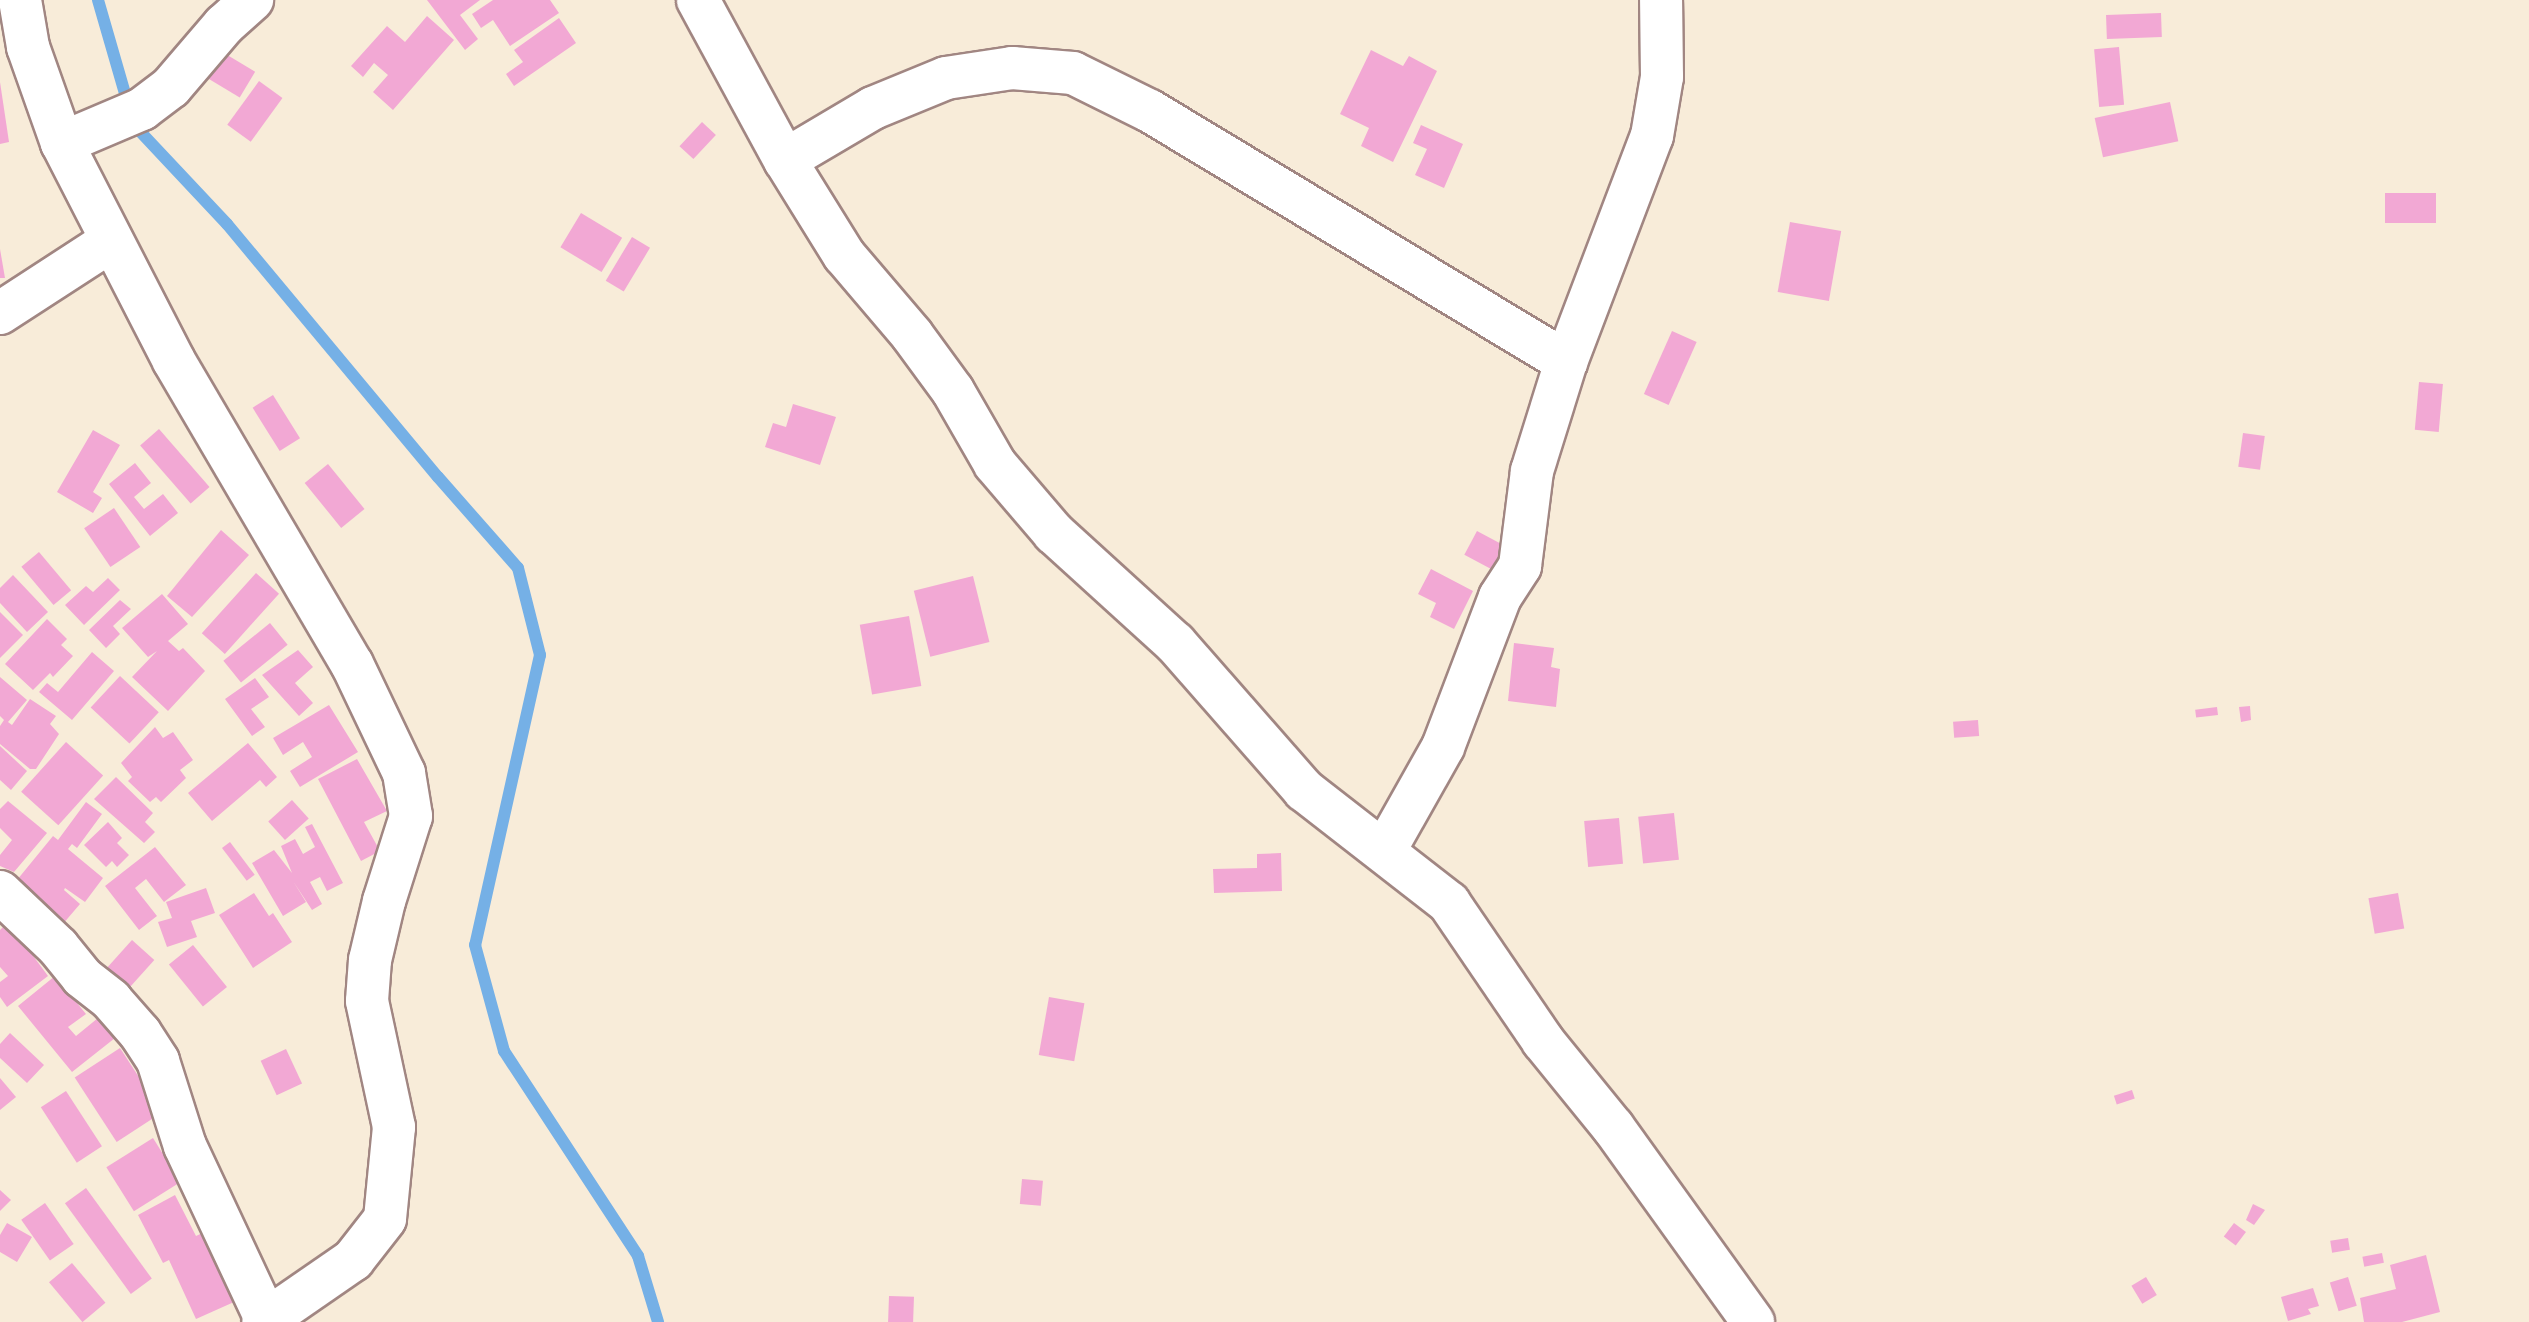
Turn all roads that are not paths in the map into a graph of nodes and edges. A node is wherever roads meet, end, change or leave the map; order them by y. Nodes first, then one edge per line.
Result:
1 (20, 0) edge
2 (252, 0) edge
3 (698, 0) edge
4 (1661, 0) edge
5 (62, 143) junction
6 (785, 160) junction
7 (111, 241) junction
8 (0, 313) edge
9 (1566, 362) junction
10 (1385, 850) junction
11 (0, 892) edge
12 (265, 1321) edge
13 (1753, 1322) edge

1 - 5 street
2 - 5 street
3 - 6 street
4 - 9 street
5 - 7 street
6 - 9 street
6 - 10 street
7 - 8 street
7 - 12 street
9 - 10 street
10 - 13 street
11 - 12 street

